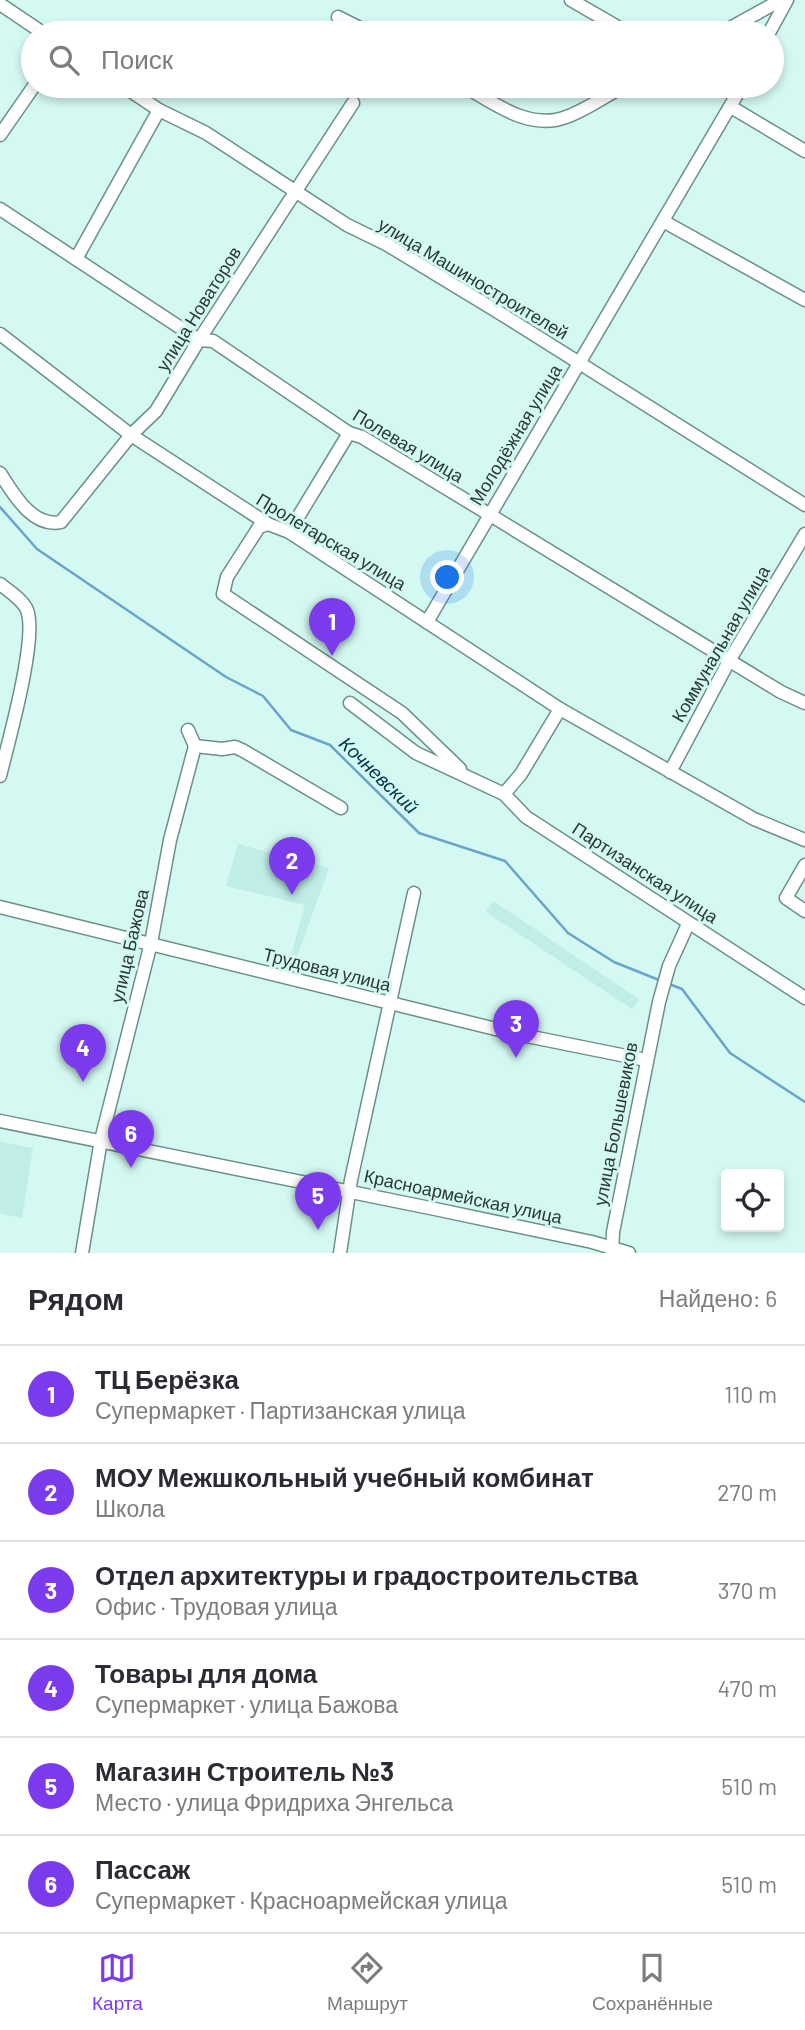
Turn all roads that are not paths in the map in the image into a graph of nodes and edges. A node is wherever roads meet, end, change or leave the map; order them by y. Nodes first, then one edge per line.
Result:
1 (571, 0) edge
2 (781, 0) edge
3 (787, 0) edge
4 (0, 4) edge
5 (338, 17) dead end
6 (25, 21) edge
7 (346, 21) edge
8 (607, 21) edge
9 (743, 21) edge
10 (776, 21) edge
11 (26, 98) edge
12 (141, 98) edge
13 (485, 98) edge
14 (601, 98) edge
15 (736, 98) edge
16 (353, 103) dead end
17 (731, 107) junction
18 (159, 110) junction
19 (0, 135) edge
20 (805, 151) edge
21 (296, 190) junction
22 (0, 209) edge
23 (663, 220) junction
24 (76, 259) junction
25 (803, 294) edge
26 (0, 334) edge
27 (199, 340) junction
28 (579, 363) junction
29 (349, 433) junction
30 (131, 435) junction
31 (0, 472) edge
32 (805, 505) edge
33 (488, 515) junction
34 (268, 524) junction
35 (289, 532) junction
36 (805, 534) edge
37 (0, 584) edge
38 (427, 622) junction
39 (729, 661) junction
40 (350, 703) dead end
41 (805, 703) edge
42 (560, 709) junction
43 (188, 730) dead end
44 (195, 746) junction
45 (670, 772) junction
46 (0, 776) edge
47 (468, 776) junction
48 (504, 794) junction
49 (341, 807) dead end
50 (804, 835) edge
51 (805, 865) edge
52 (414, 893) dead end
53 (0, 907) edge
54 (805, 911) edge
55 (688, 924) junction
56 (151, 943) junction
57 (805, 998) edge
58 (391, 1004) junction
59 (646, 1060) junction
60 (0, 1121) edge
61 (101, 1140) junction
62 (350, 1192) junction
63 (612, 1250) edge
64 (82, 1253) edge
65 (340, 1253) edge
66 (629, 1253) edge

1 - 8 street
2 - 9 street
3 - 10 street
4 - 6 street
5 - 7 street
11 - 19 street
12 - 18 street, улица Машиностроителей
13 - 14 street
15 - 17 street, Молодёжная улица
16 - 21 street, улица Новаторов
17 - 20 street
17 - 23 street, Молодёжная улица
18 - 21 street, улица Машиностроителей
18 - 24 street
21 - 27 street, улица Новаторов
21 - 28 street, улица Машиностроителей
22 - 24 street, Полевая улица
23 - 25 street
23 - 28 street, Молодёжная улица
24 - 27 street, Полевая улица
26 - 30 street, Пролетарская улица
27 - 29 street, Полевая улица
27 - 30 street, улица Новаторов
28 - 32 street, улица Машиностроителей
28 - 33 street, Молодёжная улица
29 - 33 street, Полевая улица
29 - 35 street
30 - 31 street, улица Новаторов
30 - 34 street, Пролетарская улица
33 - 38 street, Молодёжная улица
33 - 39 street, Полевая улица
34 - 35 street, Пролетарская улица
34 - 47 street, Партизанская улица
35 - 38 street, Пролетарская улица
36 - 39 street, Коммунальная улица
37 - 46 street
38 - 42 street, Пролетарская улица
39 - 41 street, Полевая улица
39 - 45 street, Коммунальная улица
40 - 47 street, Партизанская улица
42 - 45 street, Пролетарская улица
42 - 48 street
43 - 44 street
44 - 49 street
44 - 56 street, улица Бажова
45 - 50 street, Пролетарская улица
47 - 48 street, Партизанская улица
48 - 55 street, Партизанская улица
51 - 54 street
52 - 58 street
53 - 56 street, Трудовая улица
55 - 57 street, Партизанская улица
55 - 59 street, улица Большевиков
56 - 58 street, Трудовая улица
56 - 61 street, улица Бажова
58 - 59 street, Трудовая улица
58 - 62 street
59 - 63 street, улица Большевиков
60 - 61 street, Красноармейская улица
61 - 62 street, Красноармейская улица
61 - 64 street, улица Бажова
62 - 63 street, Красноармейская улица
62 - 65 street
63 - 66 street, Красноармейская улица

